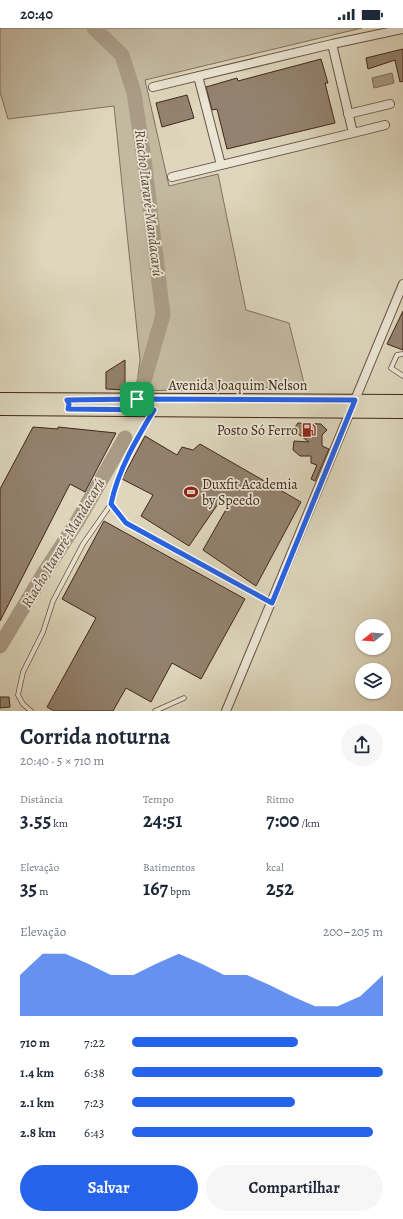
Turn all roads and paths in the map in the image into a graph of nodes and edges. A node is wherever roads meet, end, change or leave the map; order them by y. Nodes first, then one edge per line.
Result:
1 (403, 29) edge
2 (332, 44) junction
3 (198, 76) junction
4 (153, 87) dead end
5 (390, 104) dead end
6 (348, 114) junction
7 (385, 125) dead end
8 (353, 133) junction
9 (221, 165) junction
10 (172, 177) dead end
11 (403, 284) edge
12 (403, 354) edge
13 (403, 376) edge
14 (0, 399) edge
15 (355, 400) junction
16 (403, 400) edge
17 (67, 404) junction
18 (94, 404) junction
19 (0, 409) edge
20 (154, 410) junction
21 (350, 412) junction
22 (403, 412) edge
23 (111, 504) junction
24 (272, 603) junction
25 (184, 698) dead end
26 (31, 711) edge
27 (155, 711) edge
28 (226, 711) edge

1 - 2 street
2 - 3 street
2 - 6 street
3 - 4 street
3 - 9 street
5 - 6 street
6 - 8 street
7 - 8 street
8 - 9 street
9 - 10 street
11 - 15 street
12 - 13 lane
14 - 17 main road, Avenida Joaquim Nelson
15 - 16 main road, Avenida Joaquim Nelson
15 - 18 main road, Avenida Joaquim Nelson
15 - 21 street
17 - 18 main road, Avenida Joaquim Nelson
17 - 19 main road, Avenida Joaquim Nelson
18 - 20 main road, Avenida Joaquim Nelson
20 - 21 main road, Avenida Joaquim Nelson
20 - 23 lane
21 - 22 main road, Avenida Joaquim Nelson
21 - 24 street
23 - 24 lane
23 - 26 lane
24 - 28 street
25 - 27 lane

